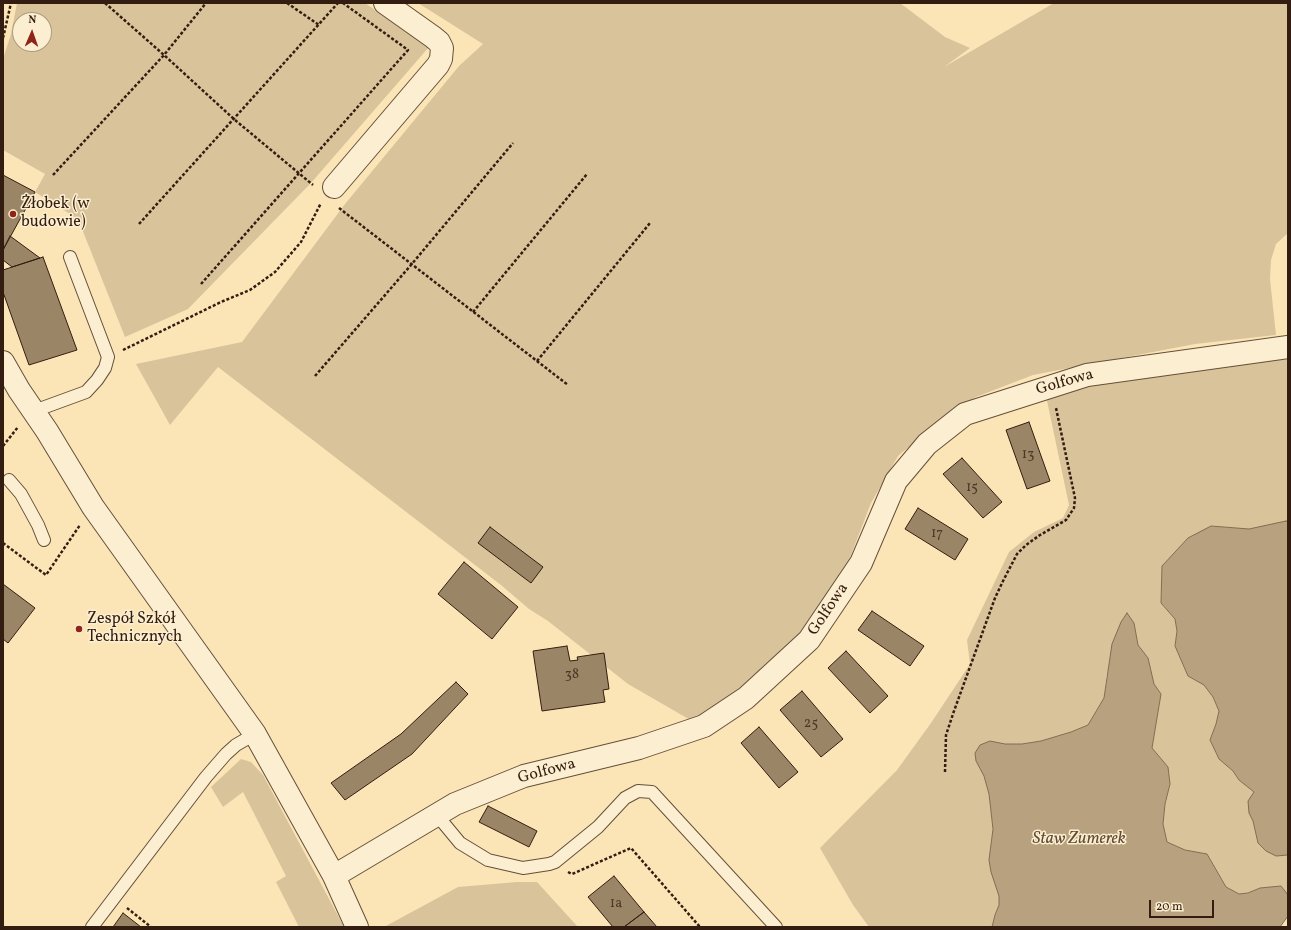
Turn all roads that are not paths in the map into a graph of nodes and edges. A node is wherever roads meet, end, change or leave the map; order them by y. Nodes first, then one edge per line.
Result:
1 (386, 3) edge
2 (334, 187) road end
3 (70, 257) dead end
4 (1288, 347) edge
5 (3, 362) edge
6 (34, 411) junction
7 (9, 480) dead end
8 (44, 540) dead end
9 (255, 734) junction
10 (436, 814) junction
11 (334, 876) junction
12 (92, 927) edge
13 (357, 927) edge
14 (776, 927) edge

1 - 2 street
3 - 6 lane
4 - 10 street, Golfowa
5 - 6 street
6 - 9 street
7 - 8 lane
9 - 11 street
9 - 12 lane
10 - 11 street, Golfowa
10 - 14 lane
11 - 13 street

